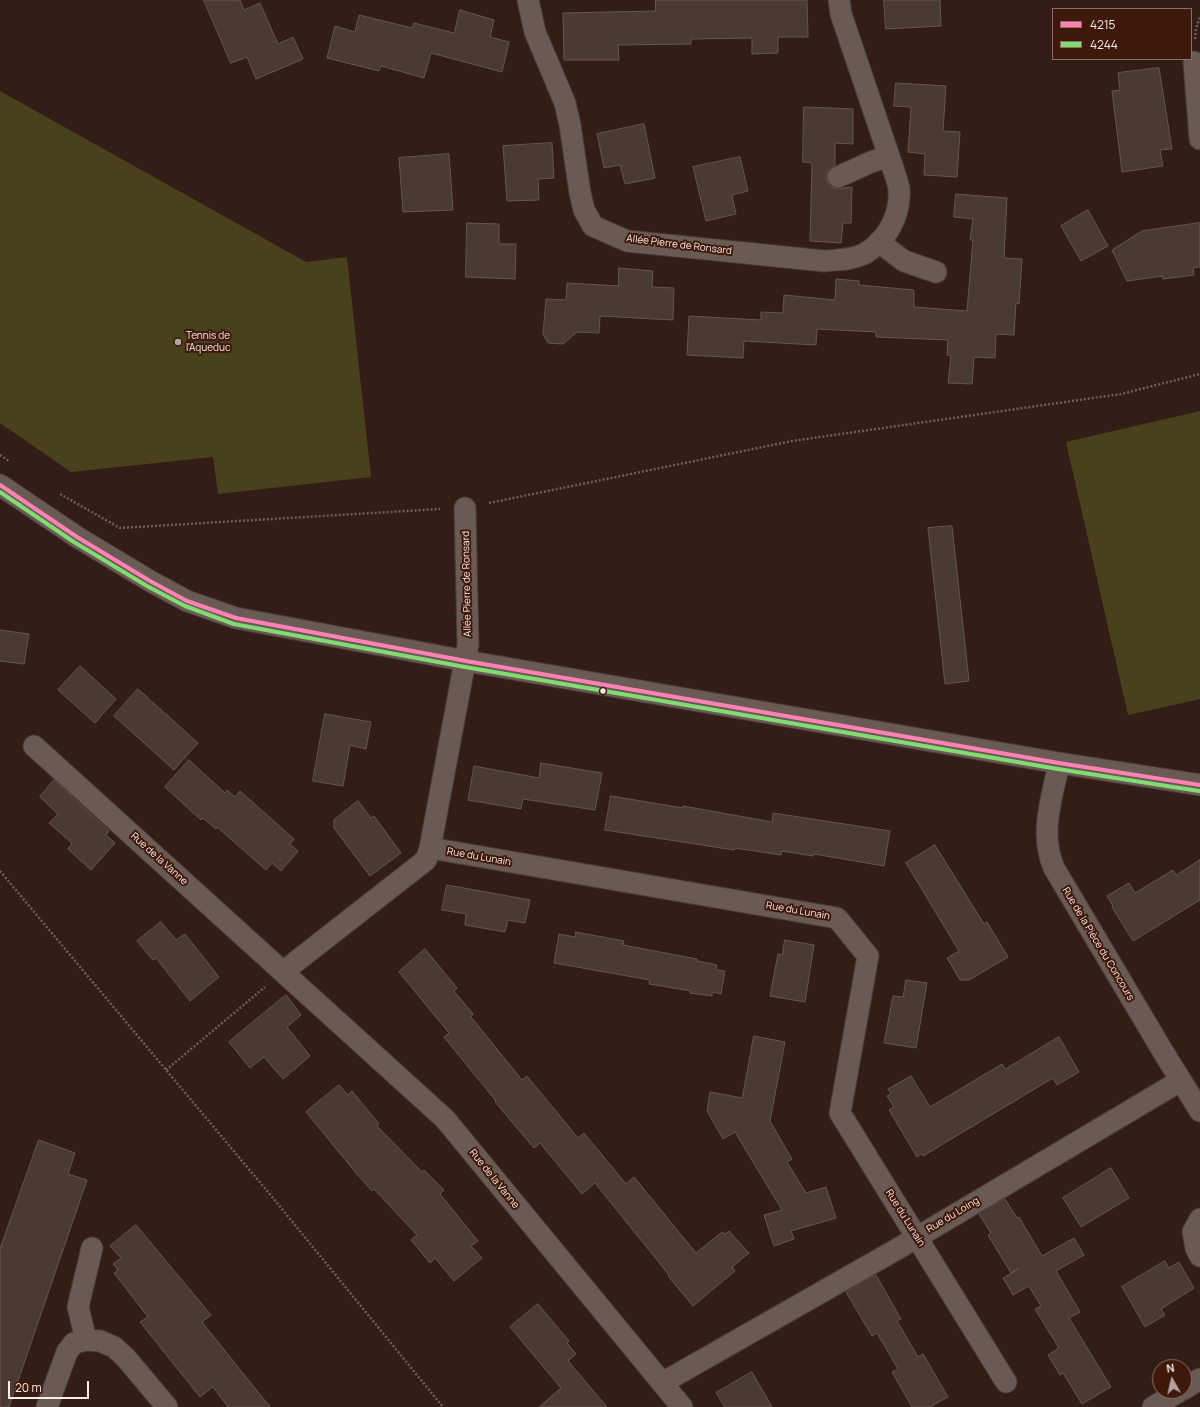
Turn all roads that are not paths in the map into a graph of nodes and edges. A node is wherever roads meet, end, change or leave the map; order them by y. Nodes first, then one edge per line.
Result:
1 (528, 0) edge
2 (838, 0) edge
3 (1194, 62) dead end
4 (1200, 139) edge
5 (889, 156) junction
6 (838, 177) dead end
7 (879, 242) junction
8 (936, 272) dead end
9 (0, 485) edge
10 (465, 508) road end
11 (466, 661) junction
12 (34, 746) dead end
13 (1059, 763) junction
14 (1200, 785) edge
15 (430, 848) junction
16 (284, 971) junction
17 (1180, 1081) junction
18 (1200, 1111) edge
19 (1200, 1219) edge
20 (916, 1237) junction
21 (92, 1248) dead end
22 (1200, 1256) edge
23 (86, 1340) junction
24 (1006, 1382) dead end
25 (662, 1383) junction
26 (1166, 1399) edge
27 (47, 1407) edge
28 (166, 1407) edge
29 (682, 1407) edge
30 (1153, 1407) edge

1 - 7 street, Allée Pierre de Ronsard
2 - 5 street, Allée Pierre de Ronsard
3 - 4 street
5 - 6 street
5 - 7 street, Allée Pierre de Ronsard
7 - 8 street
9 - 11 street
10 - 11 street, Allée Pierre de Ronsard
11 - 13 street
11 - 15 street
12 - 16 street, Rue de la Vanne
13 - 14 street
13 - 17 street, Rue de la Pièce du Concours
15 - 16 street
15 - 20 street, Rue du Lunain
16 - 25 street, Rue de la Vanne
17 - 18 street, Rue de la Pièce du Concours
17 - 20 street, Rue du Loing
19 - 22 street
20 - 24 street, Rue du Lunain
20 - 25 street, Rue du Loing
21 - 23 street
23 - 27 street
23 - 28 street
25 - 29 street, Rue de la Vanne
26 - 30 street

